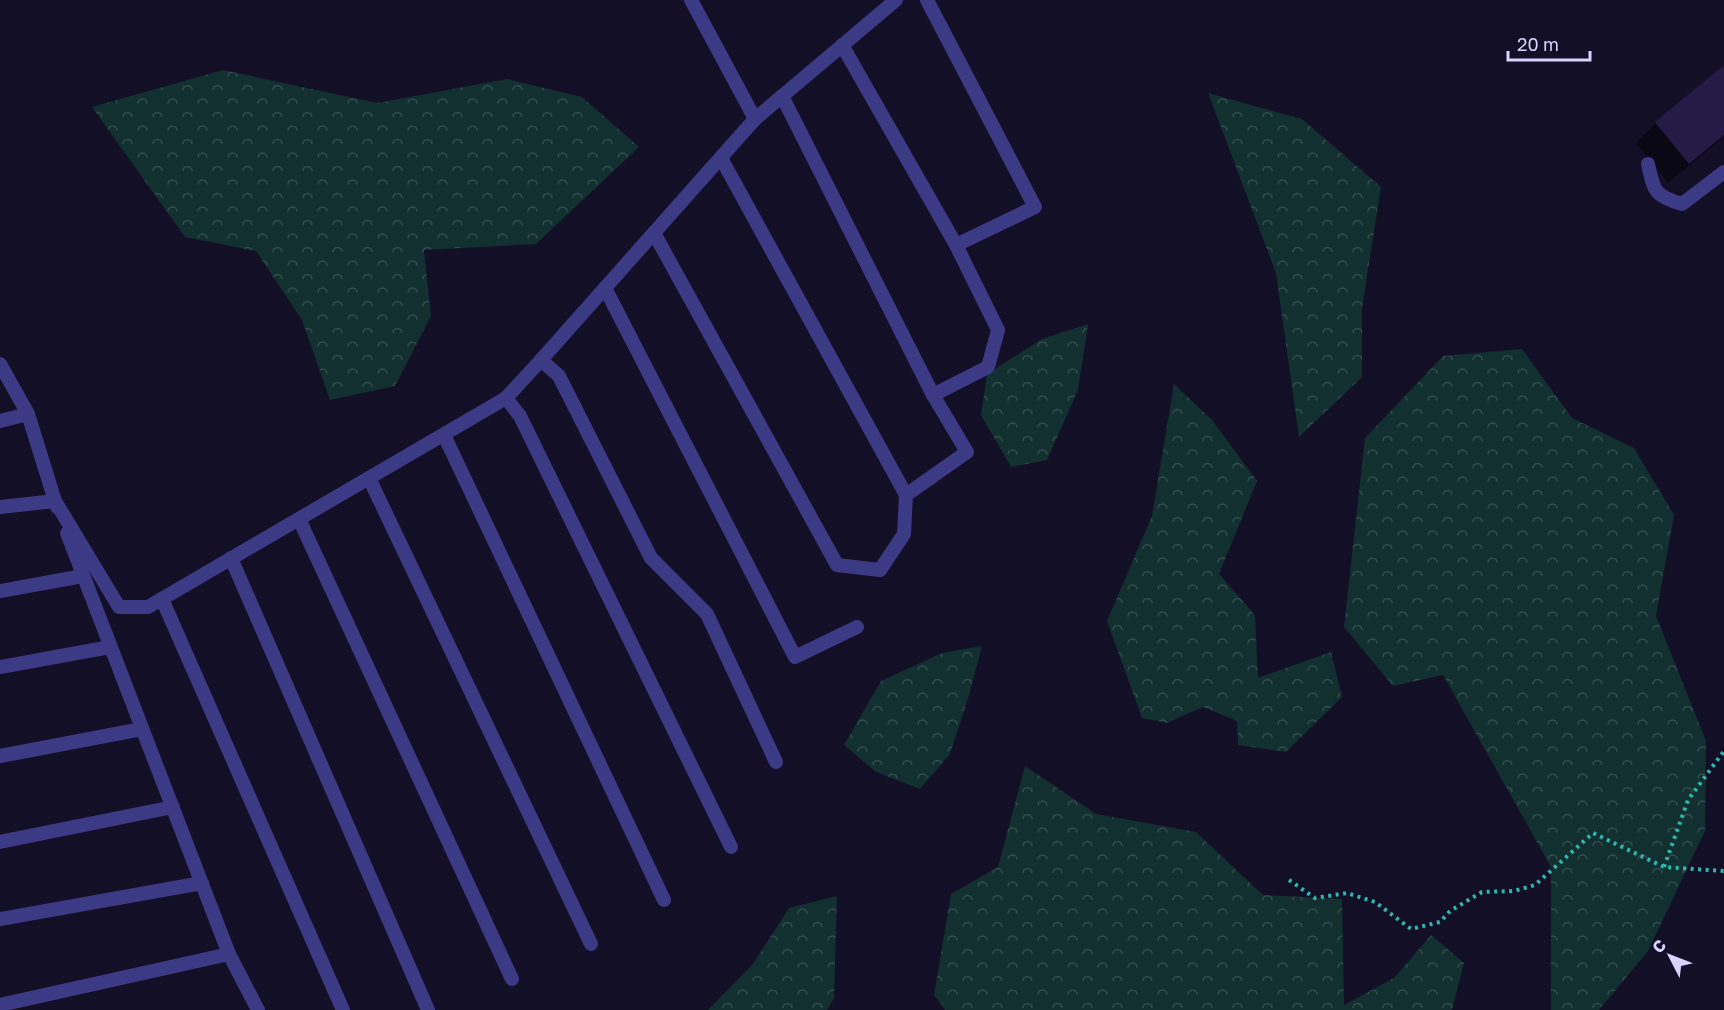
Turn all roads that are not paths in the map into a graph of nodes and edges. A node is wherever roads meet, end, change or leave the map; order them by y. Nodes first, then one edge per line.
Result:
1 (691, 0) edge
2 (896, 0) edge
3 (927, 0) edge
4 (842, 45) junction
5 (782, 96) junction
6 (755, 118) junction
7 (721, 158) junction
8 (1648, 164) dead end
9 (1724, 172) edge
10 (654, 233) junction
11 (956, 245) junction
12 (605, 288) junction
13 (541, 360) junction
14 (0, 365) edge
15 (933, 395) junction
16 (506, 398) junction
17 (28, 414) junction
18 (0, 421) edge
19 (444, 435) junction
20 (369, 478) junction
21 (906, 495) junction
22 (55, 501) junction
23 (0, 507) edge
24 (299, 519) junction
25 (231, 558) junction
26 (83, 576) junction
27 (0, 591) edge
28 (162, 599) junction
29 (857, 627) dead end
30 (110, 647) junction
31 (0, 667) edge
32 (142, 729) junction
33 (0, 756) edge
34 (776, 762) dead end
35 (172, 807) junction
36 (0, 842) edge
37 (731, 847) dead end
38 (202, 883) junction
39 (664, 900) dead end
40 (0, 919) edge
41 (591, 944) dead end
42 (230, 954) junction
43 (512, 979) dead end
44 (0, 1005) edge
45 (258, 1010) edge
46 (343, 1010) edge
47 (428, 1010) edge

1 - 6 lane
2 - 4 lane
3 - 11 lane
4 - 5 lane
4 - 11 lane
5 - 6 lane
5 - 15 lane
6 - 7 lane
7 - 10 lane
7 - 21 lane
8 - 9 lane
10 - 12 lane
10 - 21 lane
11 - 15 lane
12 - 13 lane
12 - 29 lane
13 - 16 lane
13 - 34 lane
14 - 17 lane
15 - 21 lane
16 - 19 lane
16 - 37 lane
17 - 18 lane
17 - 22 lane
19 - 20 lane
19 - 39 lane
20 - 24 lane
20 - 41 lane
22 - 23 lane
22 - 26 lane
22 - 28 lane
24 - 25 lane
24 - 43 lane
25 - 28 lane
25 - 47 lane
26 - 27 lane
26 - 30 lane
28 - 46 lane
30 - 31 lane
30 - 32 lane
32 - 33 lane
32 - 35 lane
35 - 36 lane
35 - 38 lane
38 - 40 lane
38 - 42 lane
42 - 44 lane
42 - 45 lane

